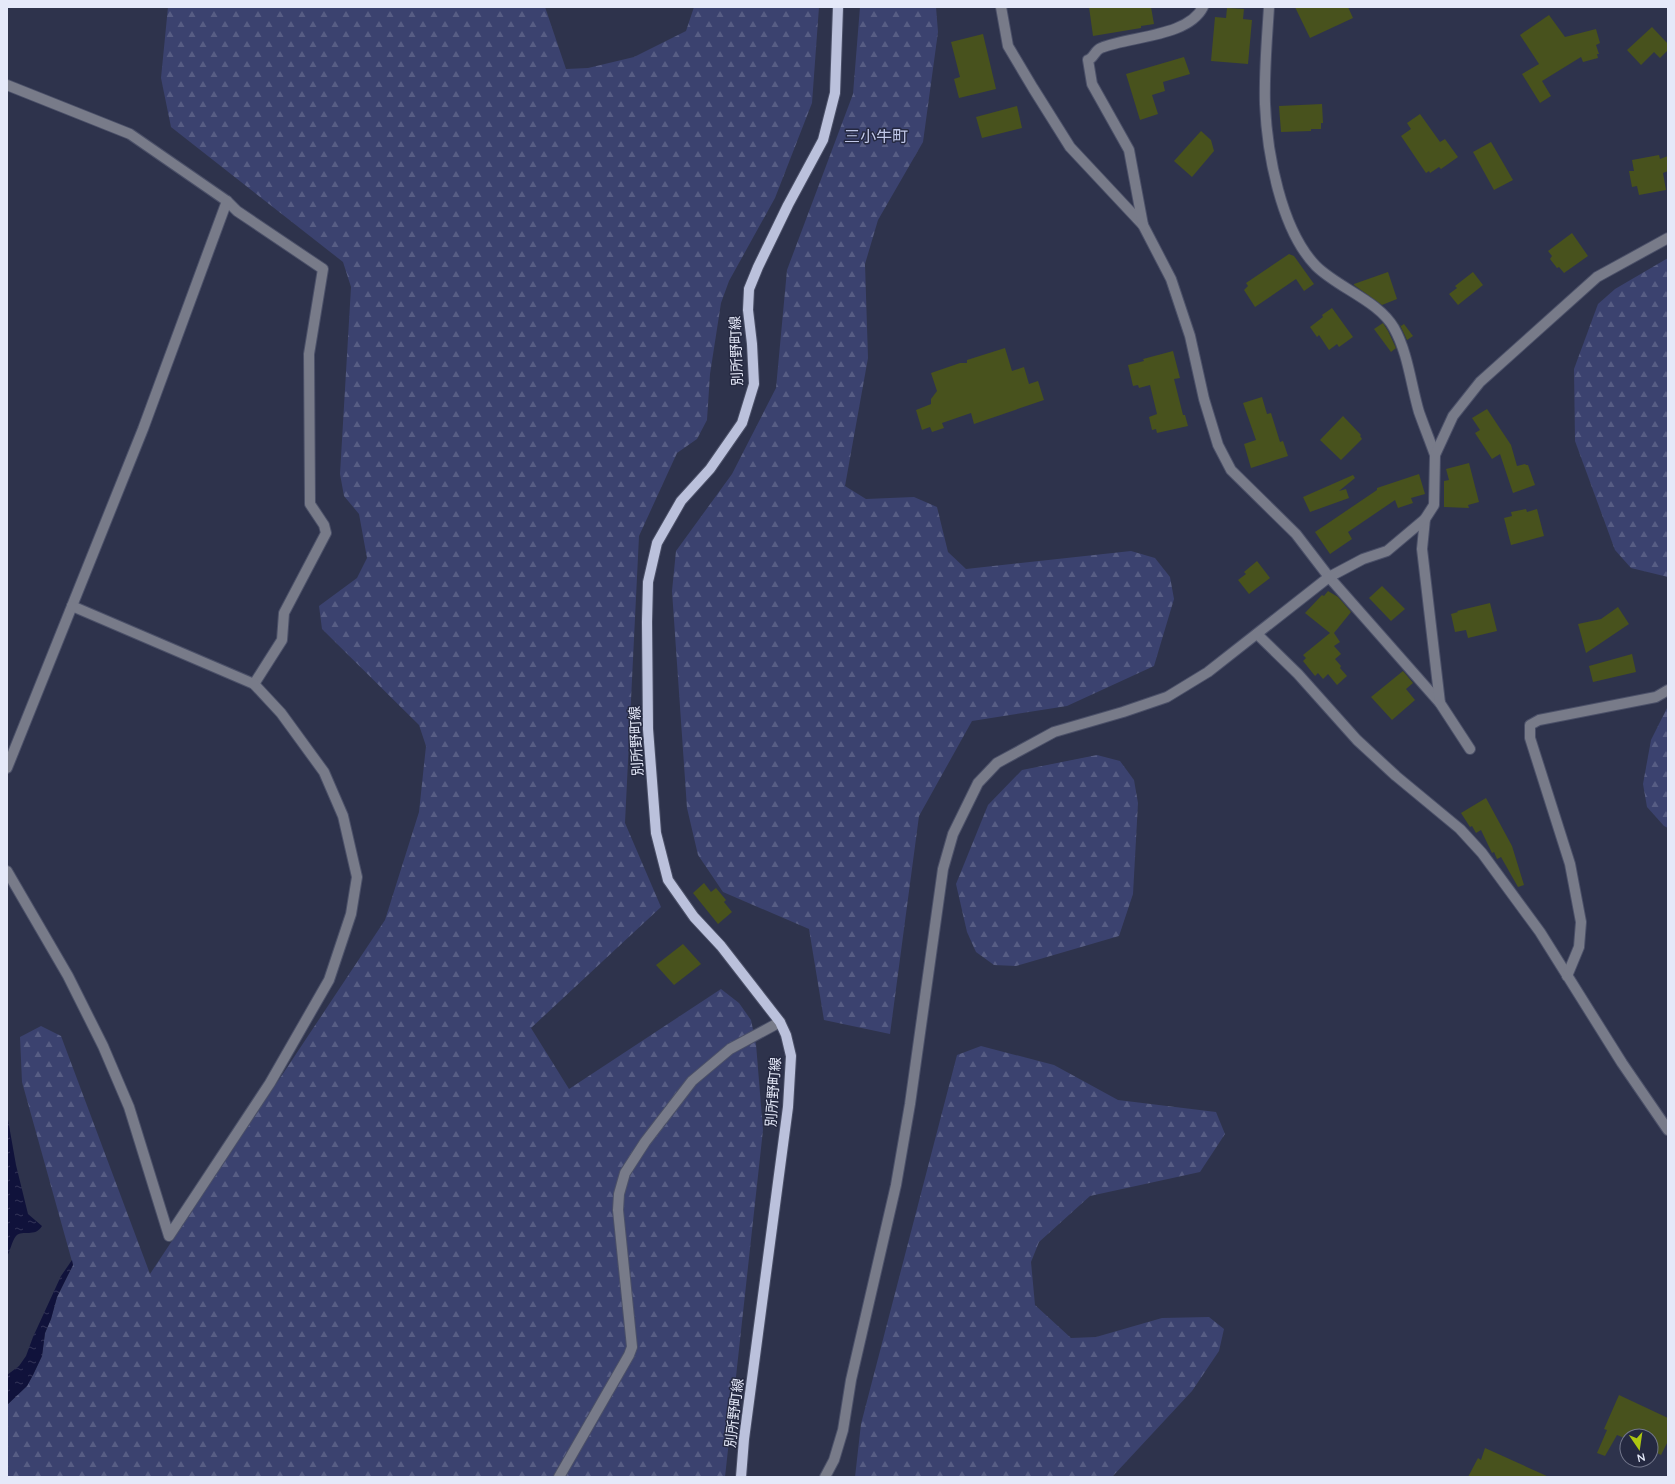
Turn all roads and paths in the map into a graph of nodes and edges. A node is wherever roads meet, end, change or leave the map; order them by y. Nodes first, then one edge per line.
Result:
1 (838, 7) edge
2 (1001, 7) edge
3 (1203, 7) edge
4 (1268, 7) edge
5 (7, 85) edge
6 (227, 201) junction
7 (1143, 225) junction
8 (1668, 238) edge
9 (1435, 455) junction
10 (1426, 519) junction
11 (1329, 577) junction
12 (72, 606) junction
13 (1257, 634) junction
14 (254, 684) junction
15 (1668, 690) edge
16 (1440, 703) junction
17 (1470, 749) dead end
18 (7, 768) edge
19 (7, 872) edge
20 (1566, 976) junction
21 (780, 1022) junction
22 (1668, 1130) edge
23 (559, 1477) edge
24 (741, 1477) edge
25 (825, 1477) edge

1 - 21 main road, 別所野町線
2 - 7 street
3 - 7 street
4 - 9 street
5 - 6 street
6 - 12 street
6 - 14 street
7 - 11 street
8 - 9 street
9 - 10 street
10 - 11 street
10 - 16 street
11 - 13 street
11 - 16 street
12 - 14 street
12 - 18 street
13 - 20 street
13 - 25 street
14 - 19 street
15 - 20 street
16 - 17 street
20 - 22 street
21 - 23 street
21 - 24 main road, 別所野町線

